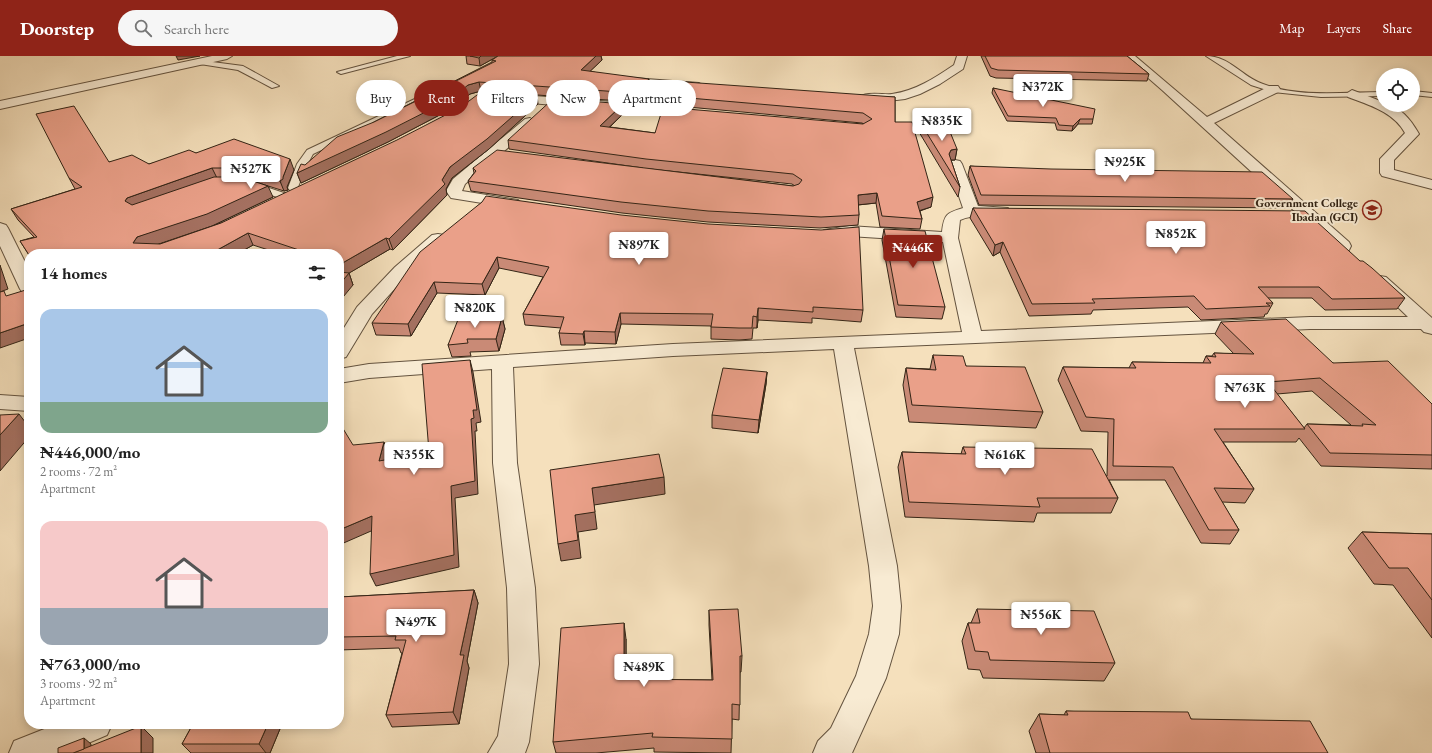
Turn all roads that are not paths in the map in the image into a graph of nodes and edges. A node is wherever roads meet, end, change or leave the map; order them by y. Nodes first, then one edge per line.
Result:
1 (227, 56) edge
2 (406, 56) edge
3 (962, 56) edge
4 (1128, 56) edge
5 (1210, 56) edge
6 (200, 62) junction
7 (341, 72) dead end
8 (610, 79) edge
9 (275, 86) dead end
10 (708, 88) edge
11 (1274, 89) junction
12 (1420, 93) edge
13 (1352, 94) junction
14 (1376, 94) edge
15 (1431, 94) edge
16 (856, 97) edge
17 (414, 103) edge
18 (0, 105) edge
19 (600, 106) edge
20 (546, 108) edge
21 (700, 113) edge
22 (1204, 123) junction
23 (955, 164) dead end
24 (241, 183) edge
25 (311, 185) edge
26 (1432, 185) edge
27 (292, 195) junction
28 (529, 205) edge
29 (266, 207) edge
30 (972, 211) junction
31 (1018, 212) edge
32 (1286, 214) edge
33 (1309, 215) junction
34 (0, 228) edge
35 (451, 229) edge
36 (812, 233) edge
37 (950, 238) junction
38 (1356, 258) edge
39 (1367, 269) edge
40 (24, 291) edge
41 (1428, 326) edge
42 (973, 337) junction
43 (843, 343) junction
44 (344, 345) edge
45 (502, 363) junction
46 (344, 375) edge
47 (0, 402) edge
48 (24, 404) edge
49 (84, 729) edge
50 (26, 753) edge
51 (505, 753) edge
52 (830, 753) edge

1 - 6 street
2 - 7 lane
3 - 16 street
4 - 22 street
5 - 11 lane
6 - 9 lane
6 - 18 street
8 - 10 street
11 - 13 lane
11 - 22 street
12 - 15 lane
13 - 14 lane
13 - 26 street
17 - 27 lane
19 - 21 street
20 - 28 street
22 - 33 street
23 - 30 street
24 - 27 lane
25 - 27 street
27 - 29 street
30 - 31 street
30 - 37 street
32 - 33 street
33 - 38 street
34 - 40 street
35 - 44 street
36 - 37 street
37 - 42 street
39 - 41 street
41 - 42 street
42 - 43 street
43 - 45 street
43 - 52 street
45 - 46 street
45 - 51 street
47 - 48 street
49 - 50 street

